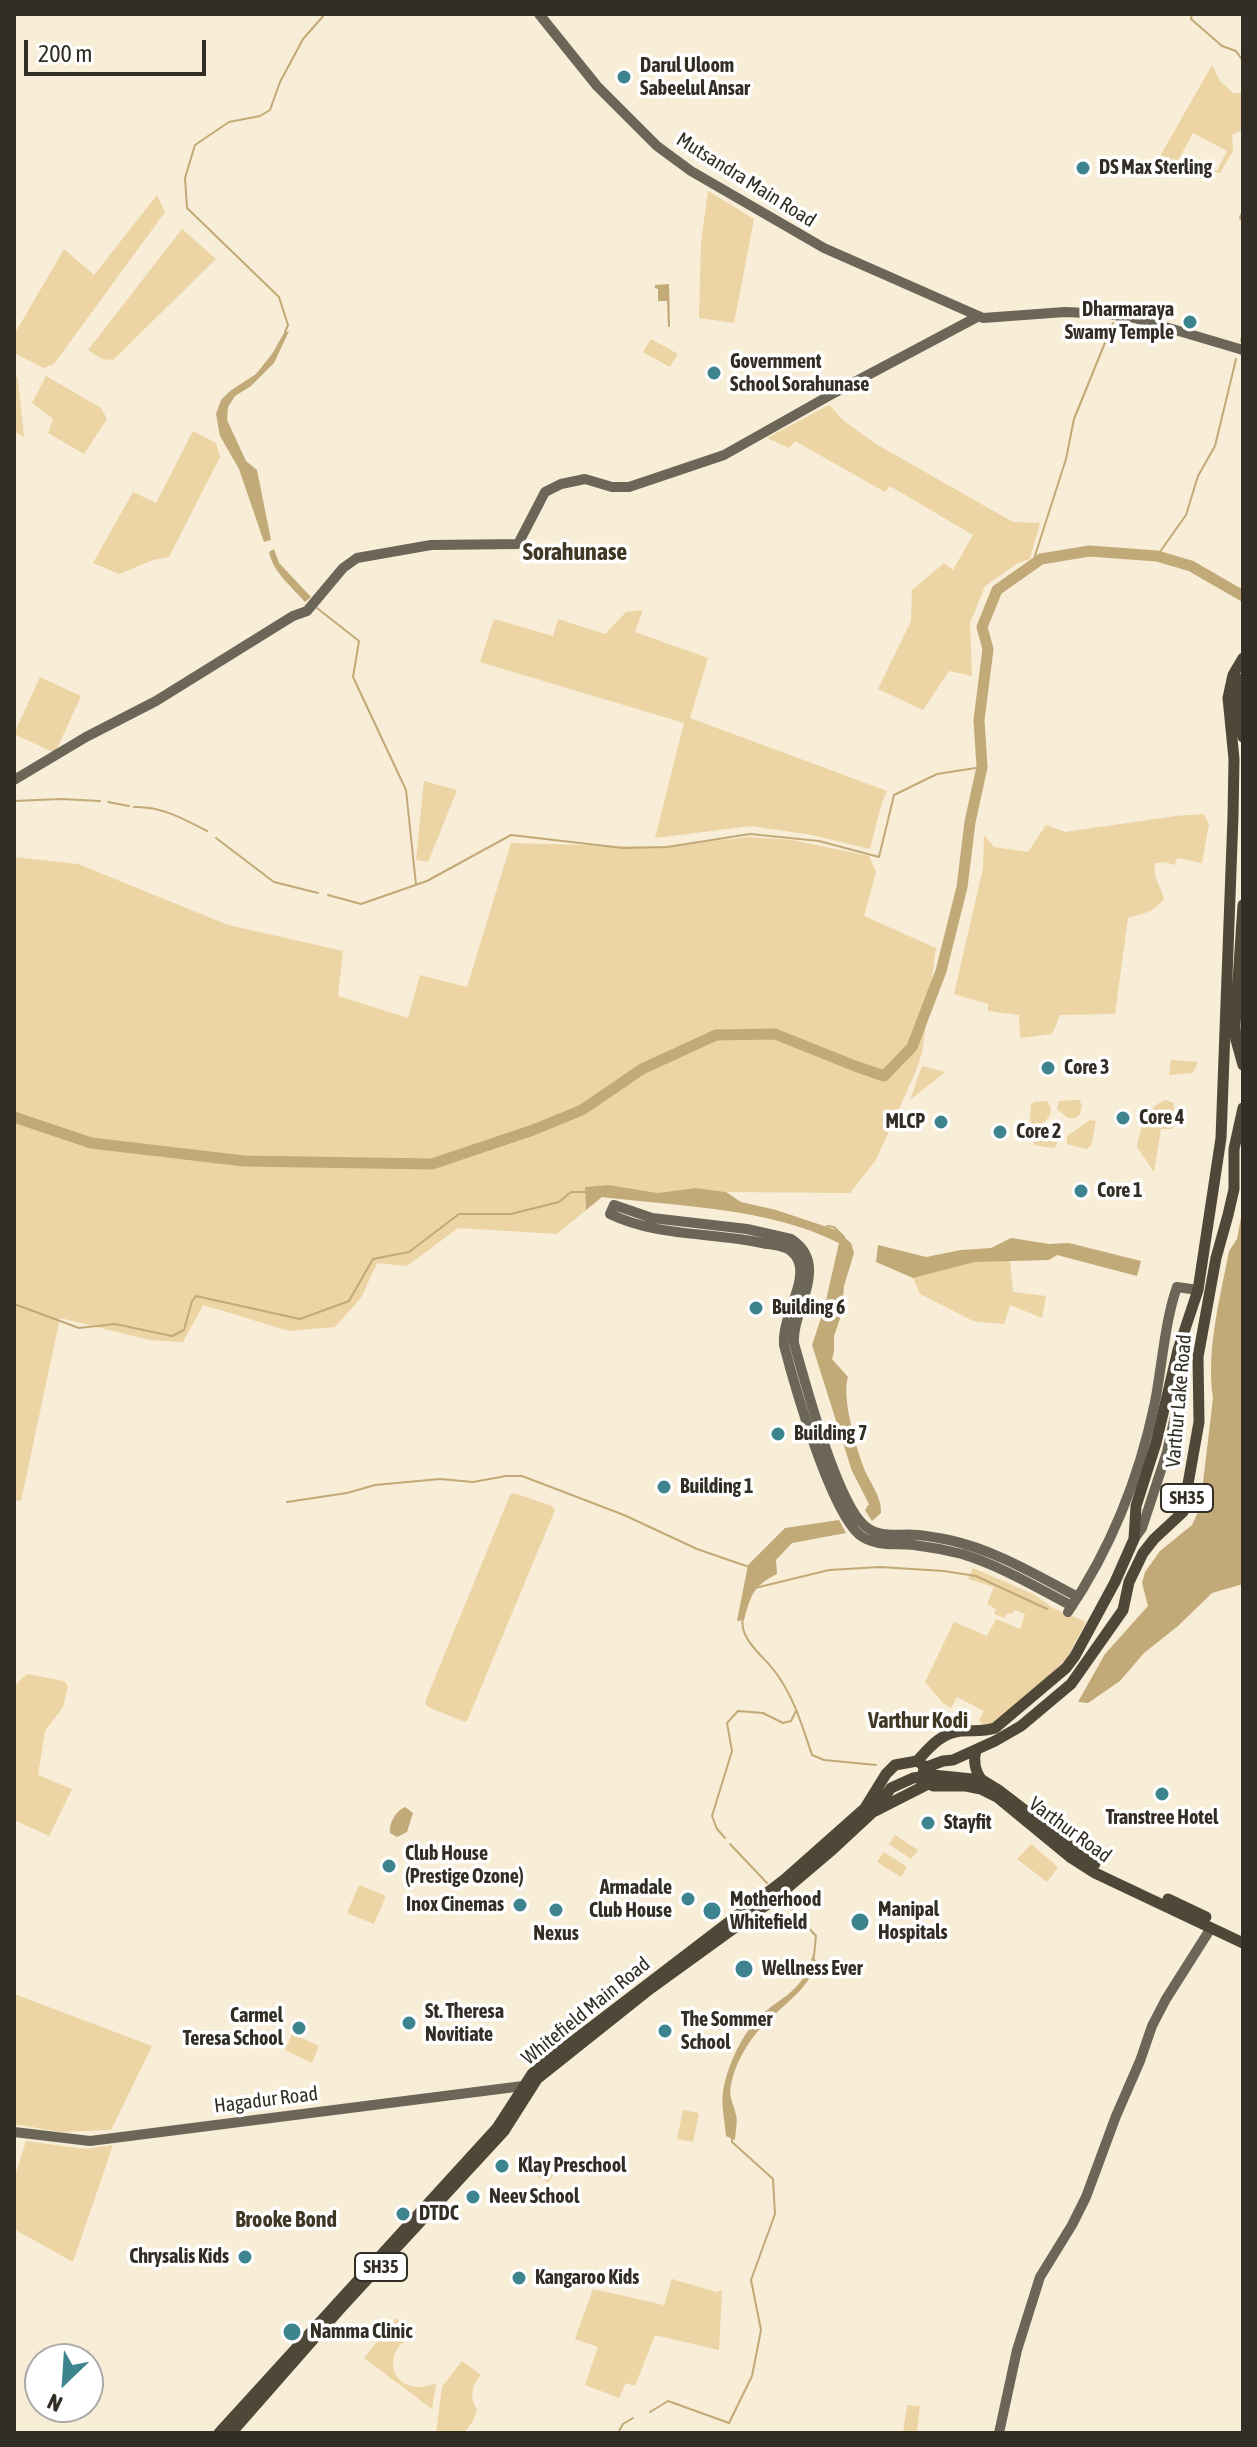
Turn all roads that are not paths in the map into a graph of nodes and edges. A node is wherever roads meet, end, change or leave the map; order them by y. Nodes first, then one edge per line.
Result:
1 (539, 14) edge
2 (979, 316) junction
3 (1243, 350) edge
4 (1243, 658) edge
5 (1237, 675) edge
6 (1243, 737) edge
7 (14, 780) edge
8 (1243, 905) edge
9 (1243, 1065) edge
10 (1243, 1108) edge
11 (612, 1210) dead end
12 (1198, 1290) junction
13 (1172, 1376) junction
14 (1131, 1505) junction
15 (1134, 1539) junction
16 (998, 1732) junction
17 (976, 1750) junction
18 (919, 1772) junction
19 (982, 1780) junction
20 (1211, 1928) junction
21 (1243, 1935) edge
22 (1243, 1943) edge
23 (526, 2088) junction
24 (14, 2132) edge
25 (219, 2433) edge
26 (231, 2433) edge
27 (999, 2433) edge

1 - 2 street, Mutsandra Main Road
2 - 3 street
2 - 7 street
4 - 5 main road
5 - 6 main road
5 - 12 main road, Varthur Lake Road / SH35
8 - 9 main road
10 - 16 main road, Varthur Lake Road / SH35
11 - 14 street
12 - 13 main road, Varthur Lake Road / SH35
12 - 14 street
13 - 14 main road, Varthur Lake Road / SH35
13 - 15 street, Varthur Lake Road / SH35
14 - 15 main road, Varthur Lake Road / SH35
15 - 16 main road, Varthur Lake Road / SH35
16 - 17 main road, Varthur Lake Road / SH35
16 - 18 main road, Varthur Lake Road / SH35
17 - 18 main road, Varthur Lake Road / SH35
17 - 19 main road
18 - 19 main road, Varthur Road
18 - 20 main road, Varthur Road
18 - 23 main road, Whitefield Main Road / SH35
18 - 23 main road, Whitefield Main Road / SH35
19 - 21 main road, Varthur Road
20 - 22 main road, Varthur Road
20 - 27 street
23 - 24 street, Hagadur Road
23 - 25 main road, Whitefield Main Road / SH35
23 - 26 main road, Whitefield Main Road / SH35

